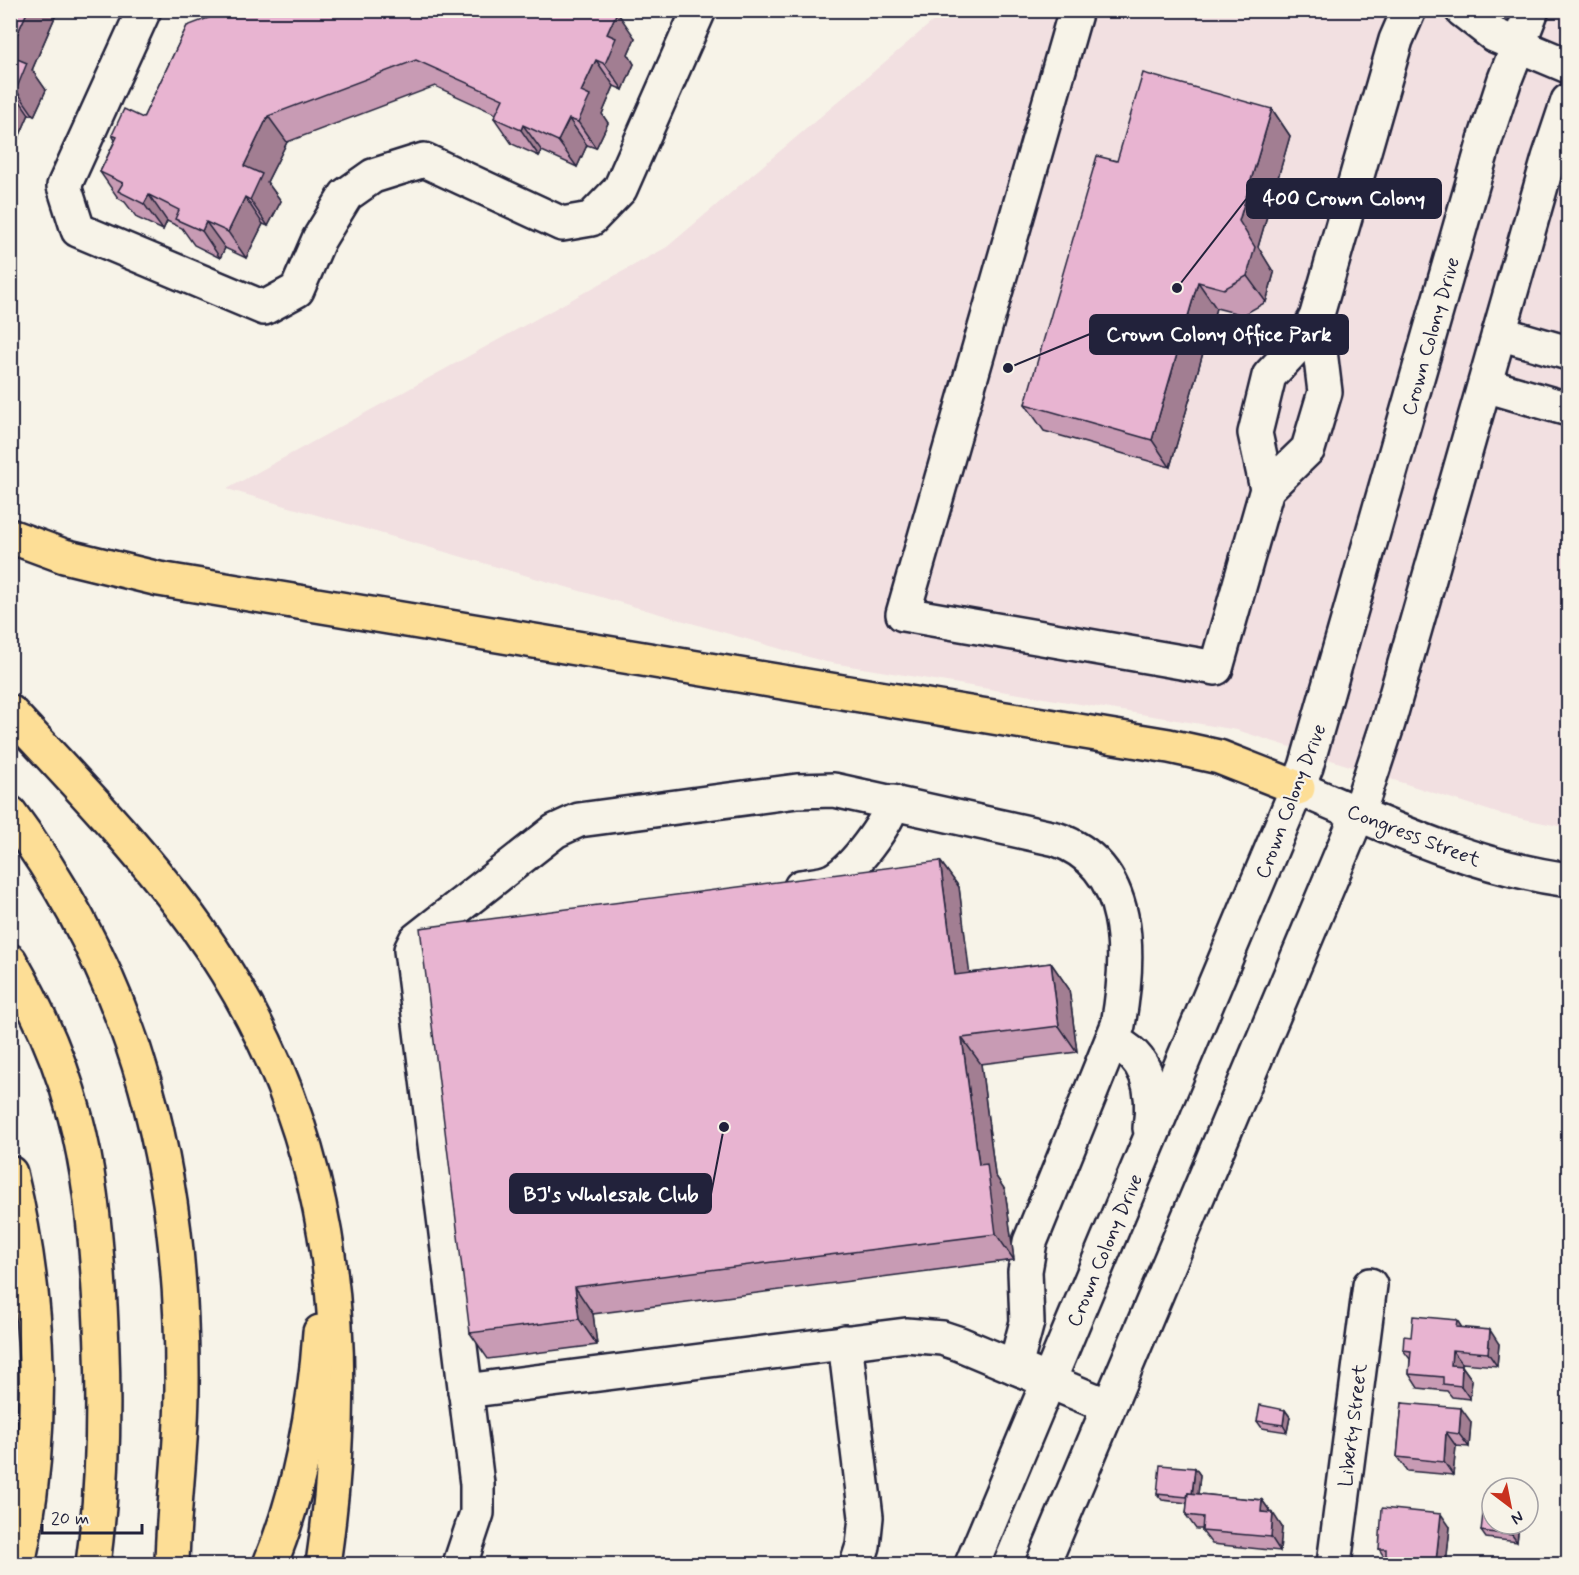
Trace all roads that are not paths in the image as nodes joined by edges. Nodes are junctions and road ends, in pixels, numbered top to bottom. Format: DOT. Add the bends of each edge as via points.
graph roads {
  1 [pos="144,10"];
  2 [pos="699,10"];
  3 [pos="1076,10"];
  4 [pos="1409,10"];
  5 [pos="1462,10"];
  6 [pos="1532,10"];
  7 [pos="1517,46"];
  8 [pos="1569,66"];
  9 [pos="1569,101"];
  10 [pos="1316,318"];
  11 [pos="1500,333"];
  12 [pos="1569,353"];
  13 [pos="1485,385"];
  14 [pos="1569,409"];
  15 [pos="1267,489"];
  16 [pos="10,536"];
  17 [pos="10,711"];
  18 [pos="1298,788"];
  19 [pos="893,802"];
  20 [pos="10,813"];
  21 [pos="1358,814"];
  22 [pos="1569,880"];
  23 [pos="769,891"];
  24 [pos="10,961"];
  25 [pos="1113,1042"];
  26 [pos="1149,1142"];
  27 [pos="10,1173"];
  28 [pos="325,1231"];
  29 [pos="1370,1285"];
  30 [pos="845,1342"];
  31 [pos="1015,1367"];
  32 [pos="1048,1381"];
  33 [pos="465,1391"];
  34 [pos="1108,1406"];
  35 [pos="171,1558"];
  36 [pos="18,1564"];
  37 [pos="93,1564"];
  38 [pos="270,1564"];
  39 [pos="322,1564"];
  40 [pos="460,1564"];
  41 [pos="857,1564"];
  42 [pos="972,1564"];
  43 [pos="1042,1564"];
  44 [pos="1334,1564"];
  1 -- 2 [label="street" via="64,186 78,230 264,308 297,290 319,239 346,195 373,176 424,160 562,224 591,219 620,189"];
  3 -- 15 [label="street" via="903,614 1216,668"];
  4 -- 10 [label="street" via="1396,40"];
  5 -- 7 [label="street" via="1487,32"];
  6 -- 7 [label="street, Crown Colony Drive"];
  7 -- 8 [label="street"];
  7 -- 18 [label="street, Crown Colony Drive" via="1485,140"];
  9 -- 11 [label="street"];
  10 -- 15 [label="street" via="1302,341 1273,370 1266,386 1255,433"];
  10 -- 15 [label="street" via="1325,375 1323,402 1308,449"];
  11 -- 12 [label="street"];
  11 -- 13 [label="street"];
  13 -- 14 [label="street"];
  13 -- 21 [label="street"];
  16 -- 18 [label="highway" via="64,556 159,579 1169,746 1219,757"];
  17 -- 28 [label="highway" via="136,849 198,930 251,1015 287,1094"];
  18 -- 21 [label="street, Congress Street"];
  18 -- 26 [label="street, Crown Colony Drive"];
  19 -- 23 [label="street" via="881,828 834,880"];
  19 -- 25 [label="street" via="1056,839 1071,844 1096,862 1113,887 1121,920 1124,989"];
  19 -- 33 [label="street" via="817,790 579,820 555,831 469,916 416,940 411,957"];
  20 -- 35 [label="highway" via="75,912 114,991 153,1110 171,1204 180,1293 182,1377"];
  21 -- 22 [label="street, Congress Street" via="1461,856"];
  21 -- 34 [label="street"];
  24 -- 37 [label="highway" via="68,1089 92,1205 103,1390 102,1480"];
  25 -- 26 [label="street" via="1132,1052 1145,1071 1152,1101"];
  25 -- 31 [label="street" via="1030,1242 1025,1271 1027,1322"];
  26 -- 32 [label="street, Crown Colony Drive"];
  27 -- 36 [label="highway" via="30,1282 37,1377 30,1498"];
  28 -- 38 [label="highway" via="314,1384 293,1493"];
  28 -- 39 [label="highway" via="337,1323 338,1375 333,1476"];
  29 -- 44 [label="street, Liberty Street"];
  30 -- 31 [label="street" via="906,1335 942,1338"];
  30 -- 33 [label="street"];
  30 -- 41 [label="street" via="866,1516"];
  31 -- 32 [label="street"];
  32 -- 34 [label="street"];
  32 -- 42 [label="street, Crown Colony Drive"];
  33 -- 40 [label="street" via="478,1503"];
  34 -- 43 [label="street"];
}
